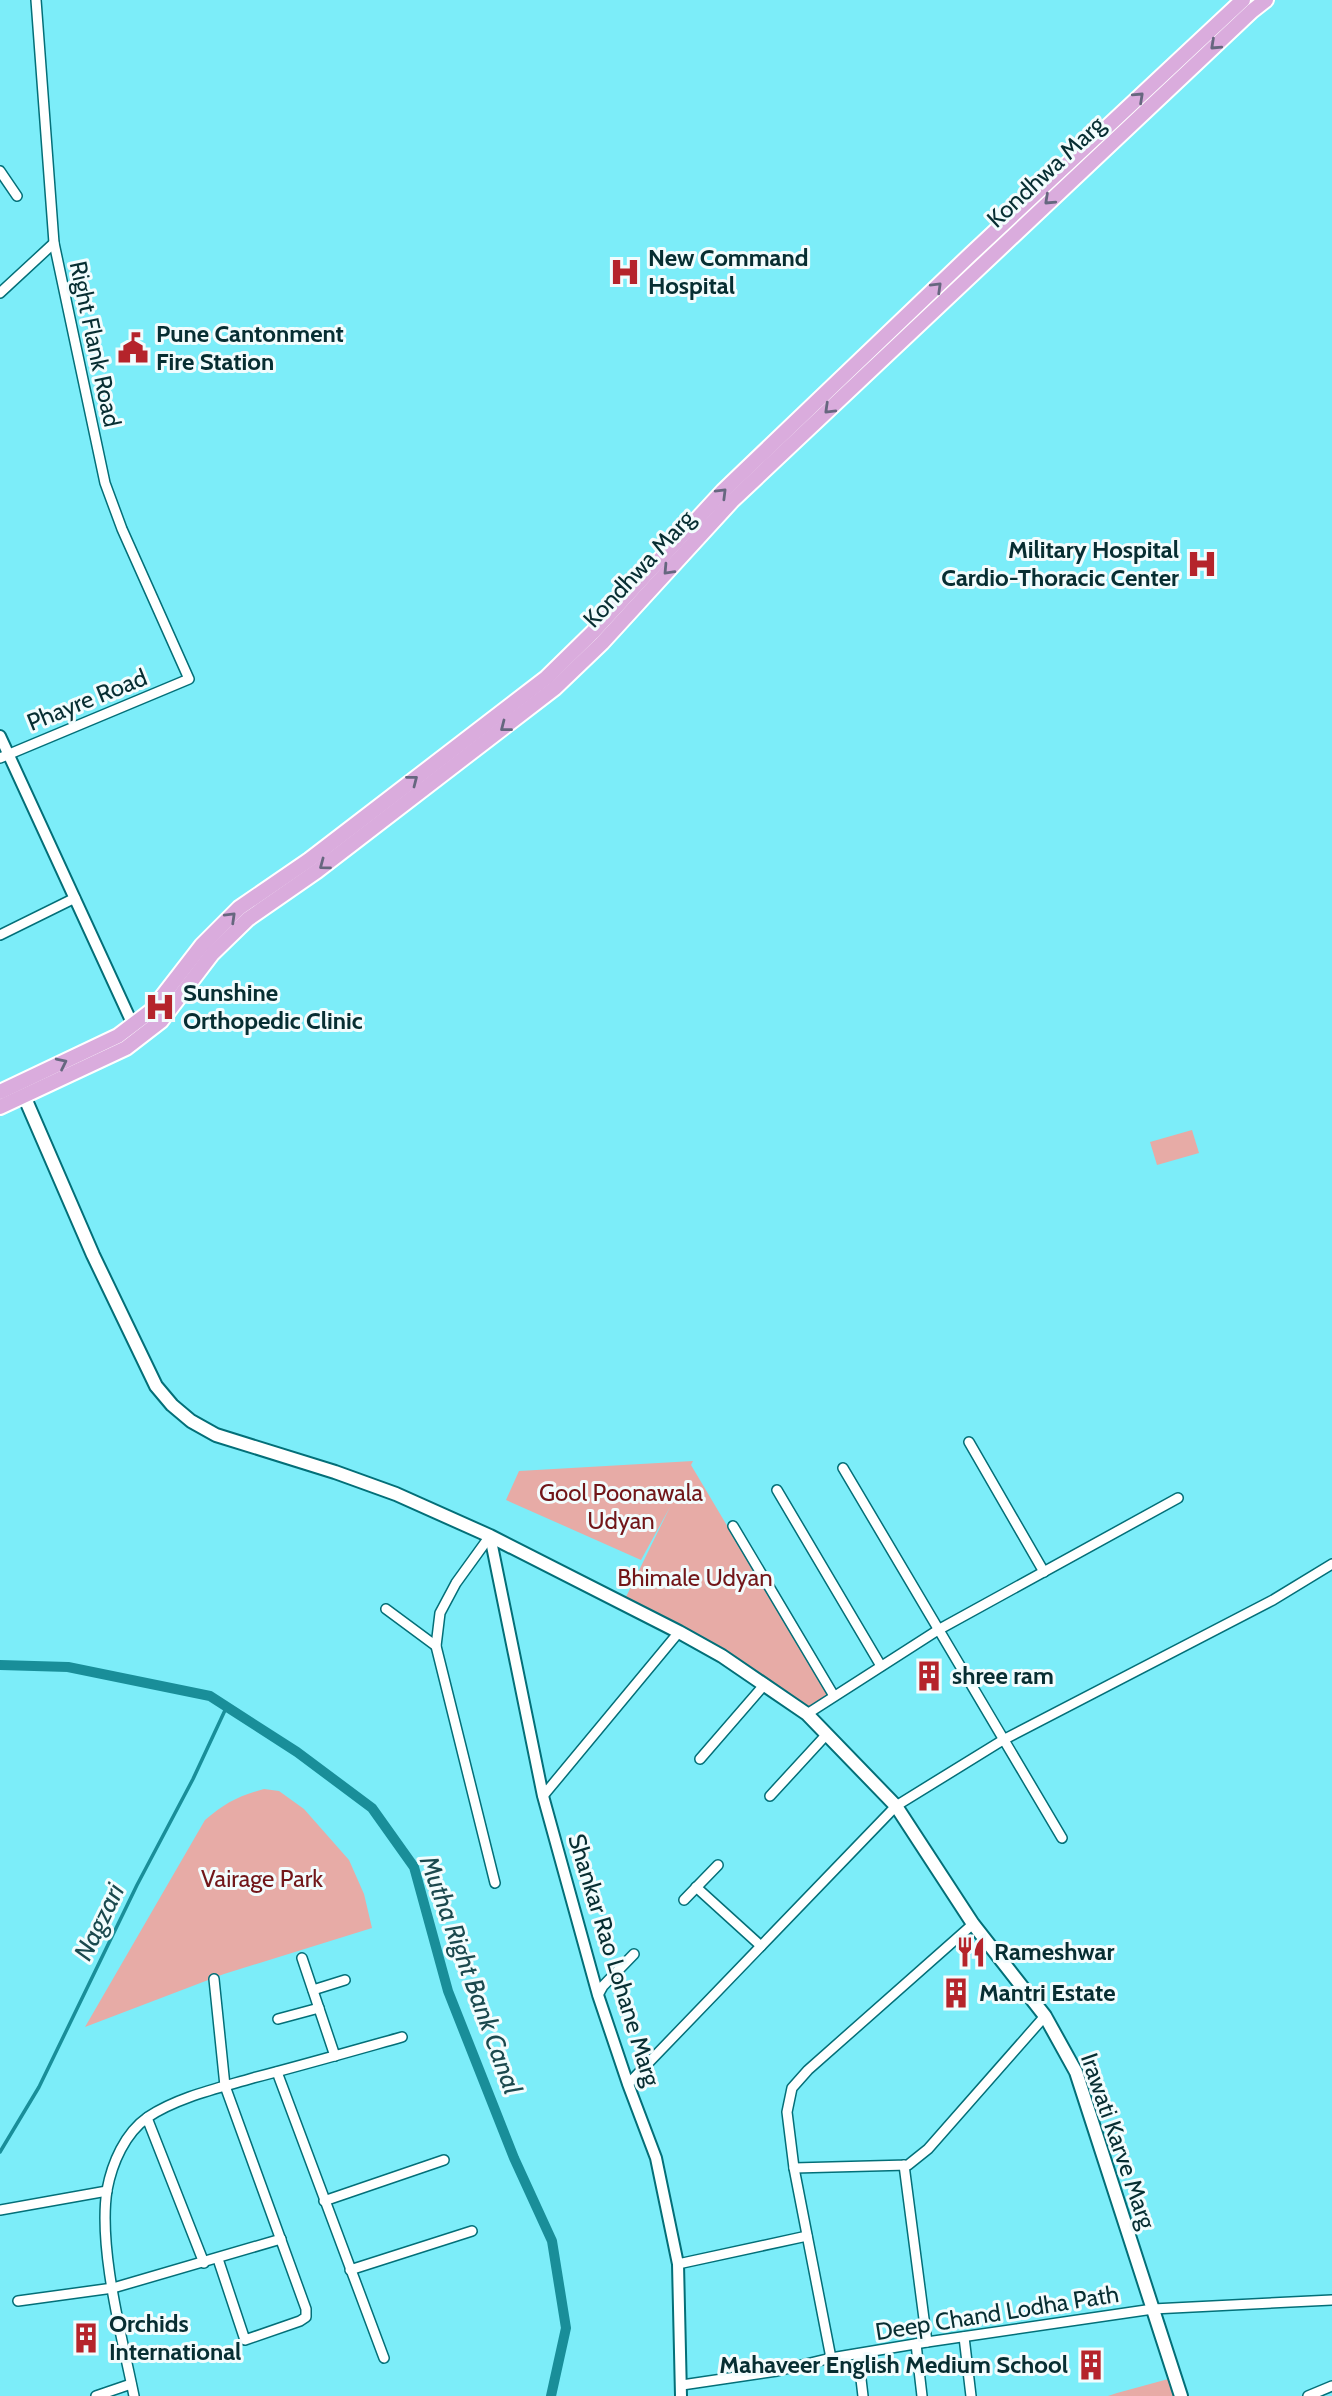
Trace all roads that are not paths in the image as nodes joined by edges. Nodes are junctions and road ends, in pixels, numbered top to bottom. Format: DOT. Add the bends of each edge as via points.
graph roads {
  1 [pos="36,0"];
  2 [pos="1243,0"];
  3 [pos="1266,0"];
  4 [pos="0,171"];
  5 [pos="17,196"];
  6 [pos="54,243"];
  7 [pos="0,293"];
  8 [pos="892,339"];
  9 [pos="188,679"];
  10 [pos="0,736"];
  11 [pos="4,756"];
  12 [pos="75,898"];
  13 [pos="0,935"];
  14 [pos="137,1031"];
  15 [pos="21,1090"];
  16 [pos="0,1092"];
  17 [pos="0,1107"];
  18 [pos="969,1442"];
  19 [pos="843,1468"];
  20 [pos="777,1490"];
  21 [pos="1178,1498"];
  22 [pos="733,1526"];
  23 [pos="490,1536"];
  24 [pos="1332,1564"];
  25 [pos="1044,1572"];
  26 [pos="386,1609"];
  27 [pos="938,1630"];
  28 [pos="679,1632"];
  29 [pos="436,1646"];
  30 [pos="881,1666"];
  31 [pos="765,1684"];
  32 [pos="834,1696"];
  33 [pos="807,1714"];
  34 [pos="827,1734"];
  35 [pos="1003,1740"];
  36 [pos="700,1759"];
  37 [pos="543,1796"];
  38 [pos="770,1796"];
  39 [pos="896,1806"];
  40 [pos="1062,1838"];
  41 [pos="718,1865"];
  42 [pos="495,1883"];
  43 [pos="696,1887"];
  44 [pos="684,1900"];
  45 [pos="973,1924"];
  46 [pos="761,1946"];
  47 [pos="634,1954"];
  48 [pos="302,1958"];
  49 [pos="214,1979"];
  50 [pos="345,1979"];
  51 [pos="313,1990"];
  52 [pos="598,1995"];
  53 [pos="319,2008"];
  54 [pos="1045,2016"];
  55 [pos="278,2019"];
  56 [pos="402,2037"];
  57 [pos="335,2056"];
  58 [pos="277,2072"];
  59 [pos="628,2084"];
  60 [pos="225,2086"];
  61 [pos="146,2118"];
  62 [pos="444,2160"];
  63 [pos="904,2165"];
  64 [pos="794,2168"];
  65 [pos="107,2191"];
  66 [pos="324,2201"];
  67 [pos="0,2210"];
  68 [pos="472,2231"];
  69 [pos="807,2236"];
  70 [pos="281,2239"];
  71 [pos="218,2259"];
  72 [pos="204,2263"];
  73 [pos="678,2264"];
  74 [pos="350,2270"];
  75 [pos="113,2288"];
  76 [pos="1332,2300"];
  77 [pos="18,2301"];
  78 [pos="1153,2309"];
  79 [pos="964,2337"];
  80 [pos="928,2342"];
  81 [pos="916,2344"];
  82 [pos="858,2354"];
  83 [pos="384,2358"];
  84 [pos="831,2358"];
  85 [pos="131,2384"];
  86 [pos="1332,2386"];
  87 [pos="682,2391"];
  88 [pos="96,2396"];
  89 [pos="134,2396"];
  90 [pos="863,2396"];
  91 [pos="922,2396"];
  92 [pos="971,2396"];
  93 [pos="1181,2396"];
  94 [pos="1308,2396"];
  1 -- 6 [label="street, Right Flank Road"];
  8 -- 2 [label="main road, Kondhwa Marg, one-way"];
  3 -- 8 [label="main road, Kondhwa Marg, one-way"];
  4 -- 5 [label="street"];
  6 -- 7 [label="street"];
  6 -- 9 [label="street, Right Flank Road" via="105,483"];
  8 -- 14 [label="main road, Kondhwa Marg" via="723,491 546,678 309,860 239,908 202,945"];
  9 -- 11 [label="street, Phayre Road"];
  10 -- 11 [label="street"];
  11 -- 12 [label="street"];
  12 -- 13 [label="street"];
  12 -- 14 [label="street"];
  14 -- 15 [label="main road, Kondhwa Marg" via="118,1036"];
  15 -- 16 [label="main road, Kondhwa Marg"];
  15 -- 17 [label="main road, Kondhwa Marg"];
  15 -- 23 [label="main road, Irawati Karve Marg" via="93,1255 156,1386 172,1405 216,1435 396,1494"];
  18 -- 25 [label="street"];
  19 -- 27 [label="street"];
  20 -- 30 [label="street"];
  21 -- 25 [label="street"];
  22 -- 32 [label="street"];
  23 -- 28 [label="main road, Irawati Karve Marg"];
  23 -- 29 [label="street" via="440,1614"];
  23 -- 37 [label="street, Shankar Rao Lohane Marg"];
  24 -- 35 [label="street" via="1273,1600"];
  25 -- 27 [label="street"];
  26 -- 29 [label="street"];
  27 -- 30 [label="street"];
  27 -- 35 [label="street"];
  28 -- 31 [label="main road, Irawati Karve Marg"];
  28 -- 37 [label="street"];
  29 -- 42 [label="street"];
  30 -- 32 [label="street"];
  31 -- 33 [label="main road, Irawati Karve Marg"];
  31 -- 36 [label="street"];
  32 -- 33 [label="street"];
  33 -- 34 [label="main road, Irawati Karve Marg"];
  34 -- 38 [label="street"];
  34 -- 39 [label="main road, Irawati Karve Marg"];
  35 -- 39 [label="street"];
  35 -- 40 [label="street"];
  37 -- 52 [label="street, Shankar Rao Lohane Marg"];
  39 -- 45 [label="main road, Irawati Karve Marg"];
  39 -- 46 [label="street"];
  41 -- 43 [label="street"];
  43 -- 44 [label="street"];
  43 -- 46 [label="street"];
  45 -- 54 [label="main road, Irawati Karve Marg"];
  45 -- 64 [label="street" via="792,2088 787,2112"];
  46 -- 59 [label="street"];
  47 -- 52 [label="street"];
  48 -- 51 [label="street"];
  49 -- 60 [label="street"];
  50 -- 51 [label="street"];
  51 -- 53 [label="street"];
  52 -- 59 [label="street, Shankar Rao Lohane Marg"];
  53 -- 55 [label="street"];
  53 -- 57 [label="street"];
  54 -- 63 [label="street" via="928,2149"];
  54 -- 78 [label="main road, Irawati Karve Marg" via="1076,2072"];
  56 -- 57 [label="street"];
  57 -- 58 [label="street"];
  58 -- 60 [label="street"];
  58 -- 66 [label="street"];
  59 -- 73 [label="street, Shankar Rao Lohane Marg" via="656,2158"];
  60 -- 61 [label="street"];
  60 -- 70 [label="street"];
  61 -- 65 [label="street" via="117,2155"];
  61 -- 72 [label="street"];
  62 -- 66 [label="street"];
  63 -- 64 [label="street"];
  63 -- 80 [label="street"];
  64 -- 69 [label="street"];
  65 -- 67 [label="street"];
  65 -- 75 [label="street"];
  66 -- 74 [label="street"];
  68 -- 74 [label="street"];
  69 -- 73 [label="street"];
  69 -- 84 [label="street"];
  70 -- 71 [label="street"];
  70 -- 71 [label="street" via="306,2317 245,2340"];
  71 -- 72 [label="street"];
  72 -- 75 [label="street"];
  73 -- 87 [label="street, Shankar Rao Lohane Marg"];
  74 -- 83 [label="street"];
  75 -- 77 [label="street"];
  75 -- 85 [label="street"];
  76 -- 78 [label="street, Deep Chand Lodha Path"];
  78 -- 79 [label="street, Deep Chand Lodha Path"];
  78 -- 93 [label="main road, Irawati Karve Marg"];
  79 -- 80 [label="street, Deep Chand Lodha Path"];
  79 -- 92 [label="street"];
  80 -- 81 [label="street, Deep Chand Lodha Path"];
  81 -- 82 [label="street, Deep Chand Lodha Path"];
  81 -- 91 [label="street"];
  82 -- 84 [label="street, Deep Chand Lodha Path"];
  82 -- 90 [label="street"];
  84 -- 87 [label="street, Deep Chand Lodha Path"];
  85 -- 88 [label="street"];
  85 -- 89 [label="street"];
  86 -- 94 [label="street"];
}
